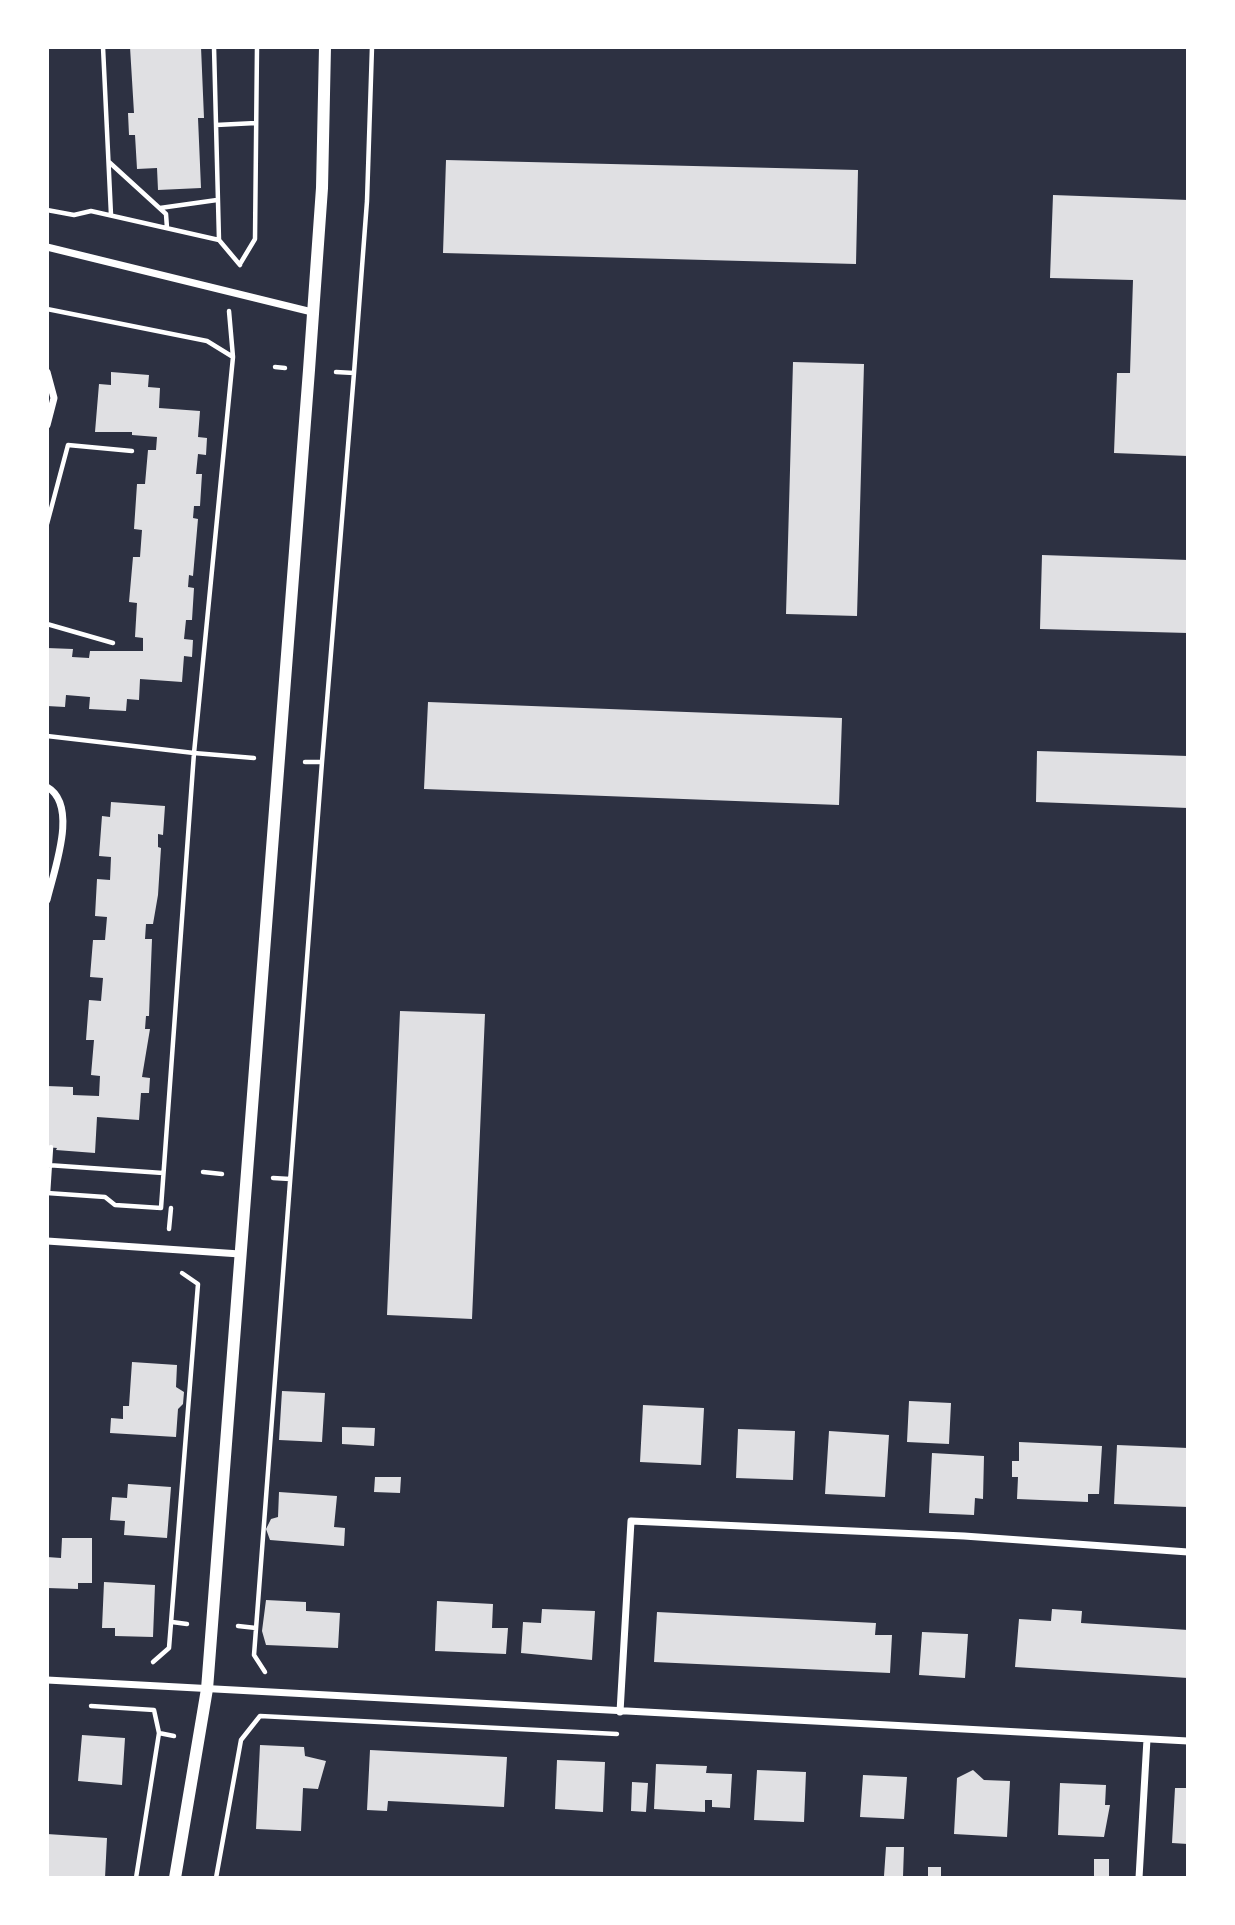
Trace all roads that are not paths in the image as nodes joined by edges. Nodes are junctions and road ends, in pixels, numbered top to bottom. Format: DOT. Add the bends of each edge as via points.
graph roads {
  1 [pos="325,47"];
  2 [pos="47,247"];
  3 [pos="312,312"];
  4 [pos="47,372"];
  5 [pos="47,425"];
  6 [pos="47,788"];
  7 [pos="47,900"];
  8 [pos="47,1241"];
  9 [pos="240,1254"];
  10 [pos="1188,1552"];
  11 [pos="47,1680"];
  12 [pos="207,1689"];
  13 [pos="620,1712"];
  14 [pos="1147,1739"];
  15 [pos="1188,1741"];
  16 [pos="174,1878"];
  17 [pos="1139,1878"];
  1 -- 3 [label="street" via="322,188"];
  2 -- 3 [label="street"];
  3 -- 9 [label="street"];
  4 -- 5 [label="street" via="54,398"];
  6 -- 7 [label="street" via="61,799 64,814"];
  8 -- 9 [label="street"];
  9 -- 12 [label="street"];
  10 -- 13 [label="street" via="964,1536 631,1521"];
  11 -- 12 [label="street"];
  12 -- 13 [label="street"];
  12 -- 16 [label="street"];
  13 -- 14 [label="street"];
  14 -- 15 [label="street"];
  14 -- 17 [label="street"];
}
